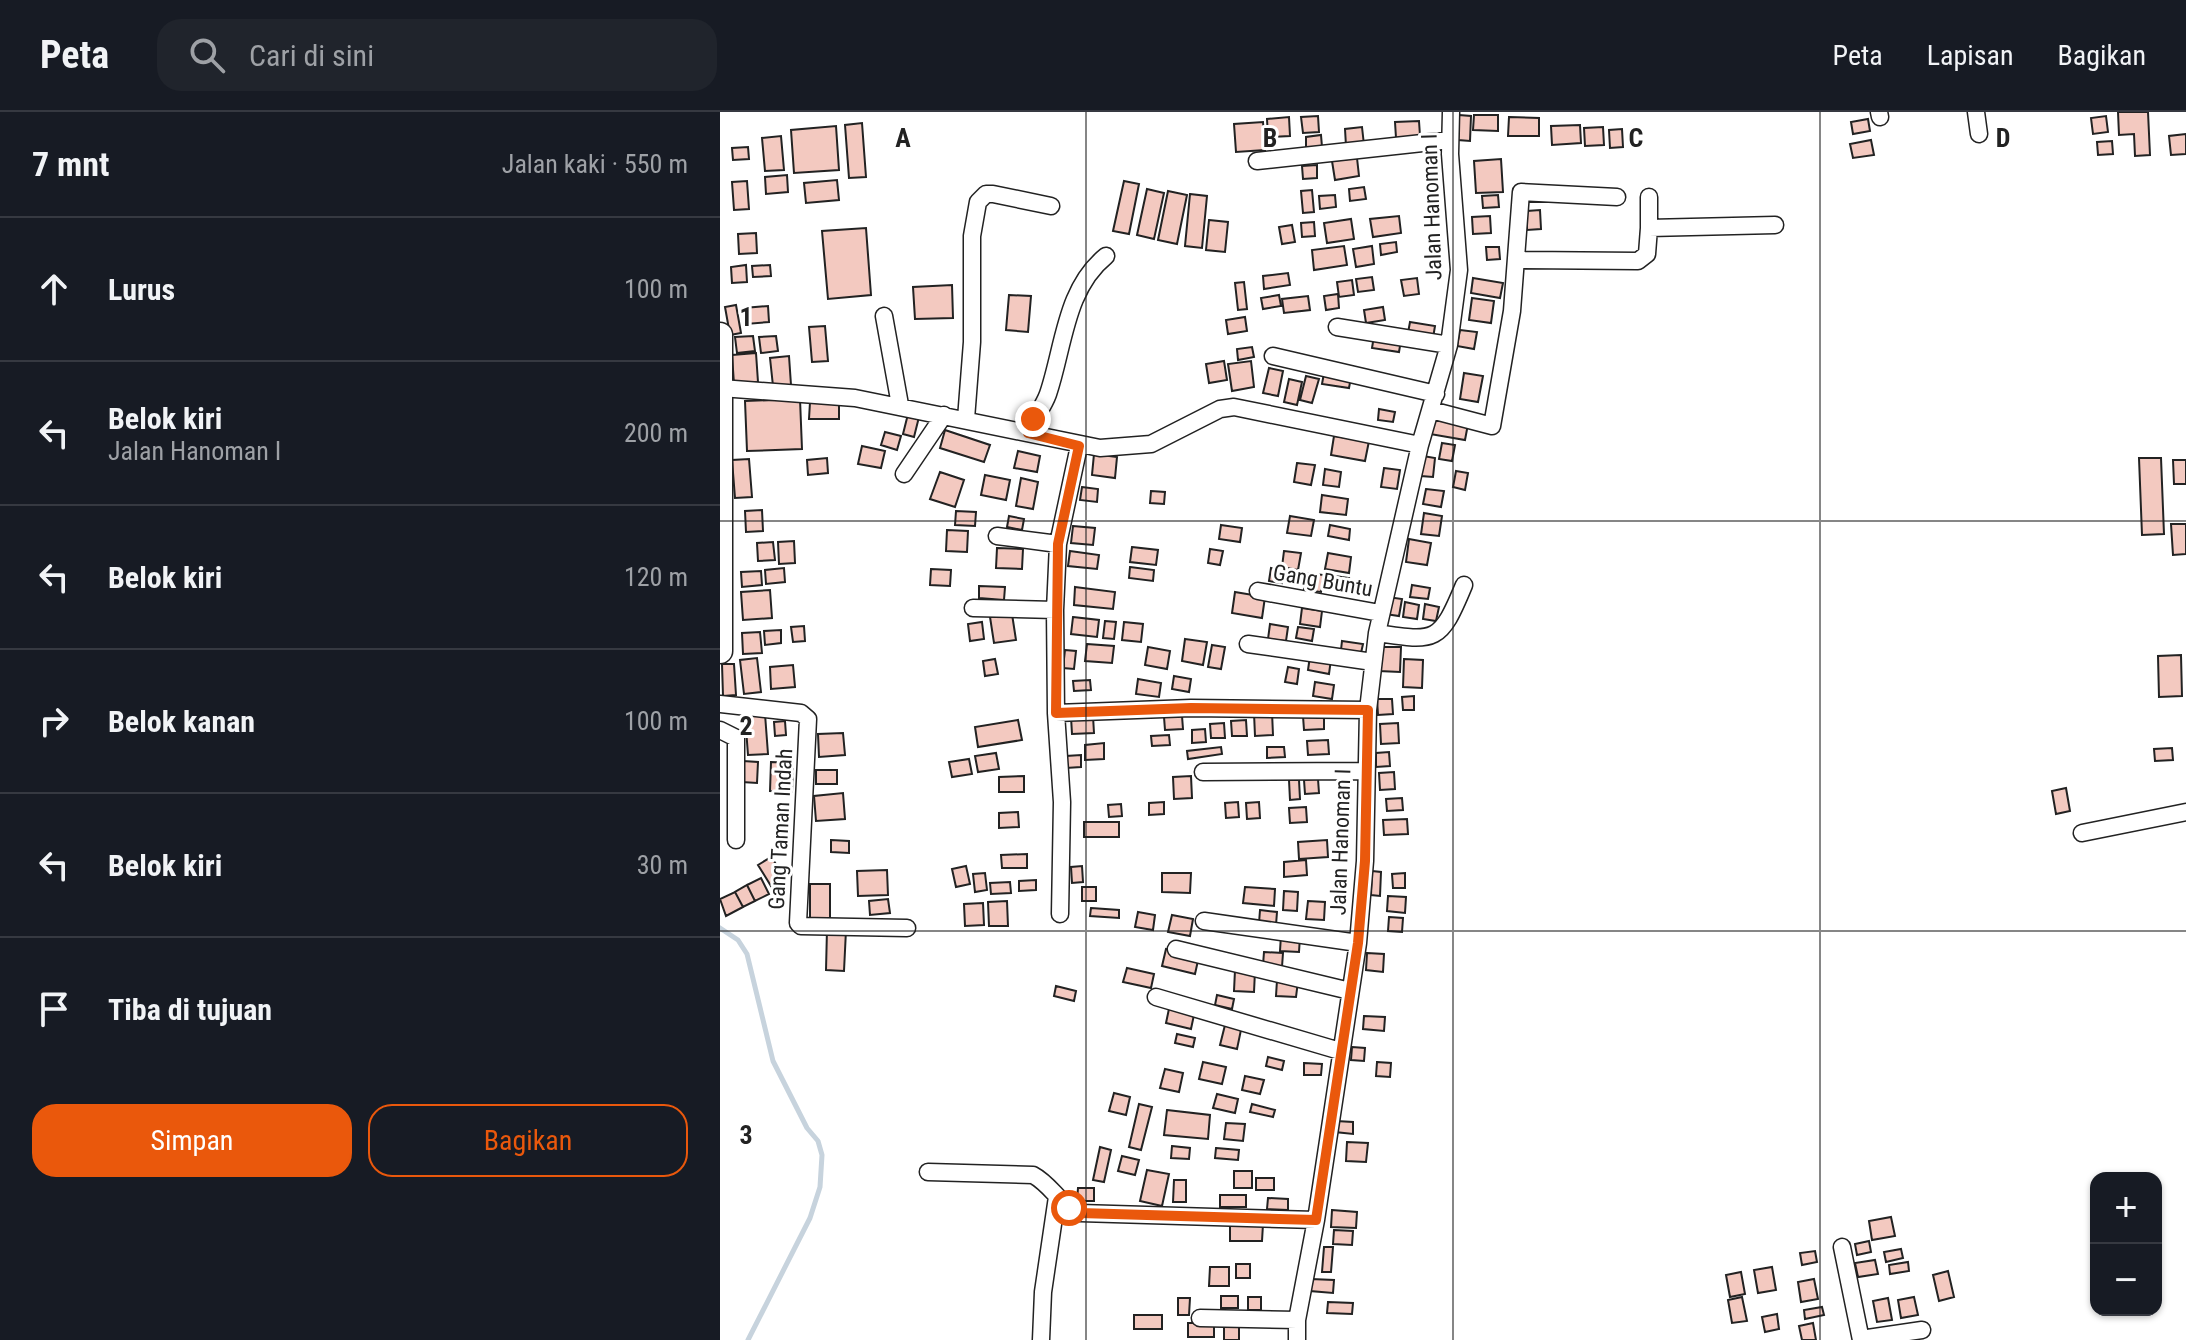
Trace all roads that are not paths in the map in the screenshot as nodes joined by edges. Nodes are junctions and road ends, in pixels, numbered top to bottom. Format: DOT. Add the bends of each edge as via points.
graph roads {
  1 [pos="1451,112"];
  2 [pos="1976,112"];
  3 [pos="1979,134"];
  4 [pos="1450,140"];
  5 [pos="1257,161"];
  6 [pos="1617,197"];
  7 [pos="1649,197"];
  8 [pos="1051,206"];
  9 [pos="1775,225"];
  10 [pos="1649,228"];
  11 [pos="1106,256"];
  12 [pos="1516,260"];
  13 [pos="884,316"];
  14 [pos="1337,327"];
  15 [pos="720,337"];
  16 [pos="1449,345"];
  17 [pos="1273,356"];
  18 [pos="721,388"];
  19 [pos="1434,402"];
  20 [pos="900,405"];
  21 [pos="944,415"];
  22 [pos="966,419"];
  23 [pos="1028,433"];
  24 [pos="1420,445"];
  25 [pos="1079,446"];
  26 [pos="720,447"];
  27 [pos="904,474"];
  28 [pos="720,516"];
  29 [pos="997,536"];
  30 [pos="1058,544"];
  31 [pos="721,584"];
  32 [pos="1464,585"];
  33 [pos="1258,591"];
  34 [pos="973,608"];
  35 [pos="1055,610"];
  36 [pos="1380,613"];
  37 [pos="1377,633"];
  38 [pos="1248,644"];
  39 [pos="720,651"];
  40 [pos="1373,662"];
  41 [pos="720,704"];
  42 [pos="1368,710"];
  43 [pos="1056,713"];
  44 [pos="720,730"];
  45 [pos="1364,771"];
  46 [pos="1203,772"];
  47 [pos="2186,812"];
  48 [pos="2082,833"];
  49 [pos="736,840"];
  50 [pos="1060,914"];
  51 [pos="1204,921"];
  52 [pos="907,928"];
  53 [pos="1358,943"];
  54 [pos="1176,949"];
  55 [pos="1350,991"];
  56 [pos="1156,997"];
  57 [pos="1340,1051"];
  58 [pos="928,1172"];
  59 [pos="1057,1197"];
  60 [pos="1316,1220"];
  61 [pos="1842,1247"];
  62 [pos="1200,1318"];
  63 [pos="1297,1320"];
  64 [pos="1922,1330"];
  65 [pos="1041,1340"];
  66 [pos="1297,1340"];
  67 [pos="1861,1340"];
  1 -- 4 [label="street, Jalan Hanoman I"];
  2 -- 3 [label="street"];
  4 -- 5 [label="street"];
  4 -- 16 [label="street, Jalan Hanoman I" via="1459,270"];
  6 -- 12 [label="street" via="1521,192"];
  7 -- 10 [label="street"];
  8 -- 22 [label="street" via="993,194 978,202 972,236"];
  9 -- 10 [label="street"];
  10 -- 12 [label="street" via="1647,254 1638,261"];
  11 -- 23 [label="street" via="1077,295 1047,395"];
  12 -- 19 [label="street" via="1492,426"];
  13 -- 20 [label="street"];
  14 -- 16 [label="street"];
  15 -- 18 [label="main road"];
  16 -- 19 [label="street, Jalan Hanoman I"];
  17 -- 19 [label="street"];
  18 -- 20 [label="street"];
  18 -- 26 [label="main road"];
  19 -- 24 [label="street, Jalan Hanoman I"];
  20 -- 21 [label="street"];
  21 -- 22 [label="street"];
  21 -- 27 [label="street"];
  22 -- 23 [label="street"];
  23 -- 25 [label="street"];
  24 -- 25 [label="street" via="1234,407 1151,444 1118,449"];
  24 -- 36 [label="street, Jalan Hanoman I"];
  25 -- 30 [label="street"];
  26 -- 28 [label="main road"];
  28 -- 31 [label="main road"];
  29 -- 30 [label="street"];
  30 -- 35 [label="street"];
  31 -- 39 [label="main road"];
  32 -- 37 [label="street" via="1451,615 1432,637"];
  33 -- 36 [label="street, Gang Buntu"];
  34 -- 35 [label="street"];
  35 -- 43 [label="street"];
  36 -- 37 [label="street, Jalan Hanoman I"];
  37 -- 40 [label="street, Jalan Hanoman I"];
  38 -- 40 [label="street"];
  40 -- 42 [label="street, Jalan Hanoman I"];
  41 -- 52 [label="street, Gang Taman Indah" via="801,713 808,719 798,923"];
  42 -- 43 [label="street"];
  42 -- 45 [label="street, Jalan Hanoman I"];
  43 -- 50 [label="street" via="1062,802"];
  44 -- 49 [label="street" via="736,738"];
  45 -- 46 [label="street"];
  45 -- 53 [label="street, Jalan Hanoman I" via="1365,861"];
  47 -- 48 [label="street"];
  51 -- 53 [label="street"];
  53 -- 55 [label="street, Jalan Hanoman I"];
  54 -- 55 [label="street"];
  55 -- 57 [label="street, Jalan Hanoman I"];
  56 -- 57 [label="street"];
  57 -- 60 [label="street, Jalan Hanoman I"];
  58 -- 59 [label="street" via="1033,1175"];
  59 -- 60 [label="street" via="1080,1213"];
  59 -- 65 [label="street"];
  60 -- 63 [label="street, Jalan Hanoman I"];
  61 -- 67 [label="street"];
  62 -- 63 [label="street"];
  63 -- 66 [label="street, Jalan Hanoman I"];
  64 -- 67 [label="street"];
}
